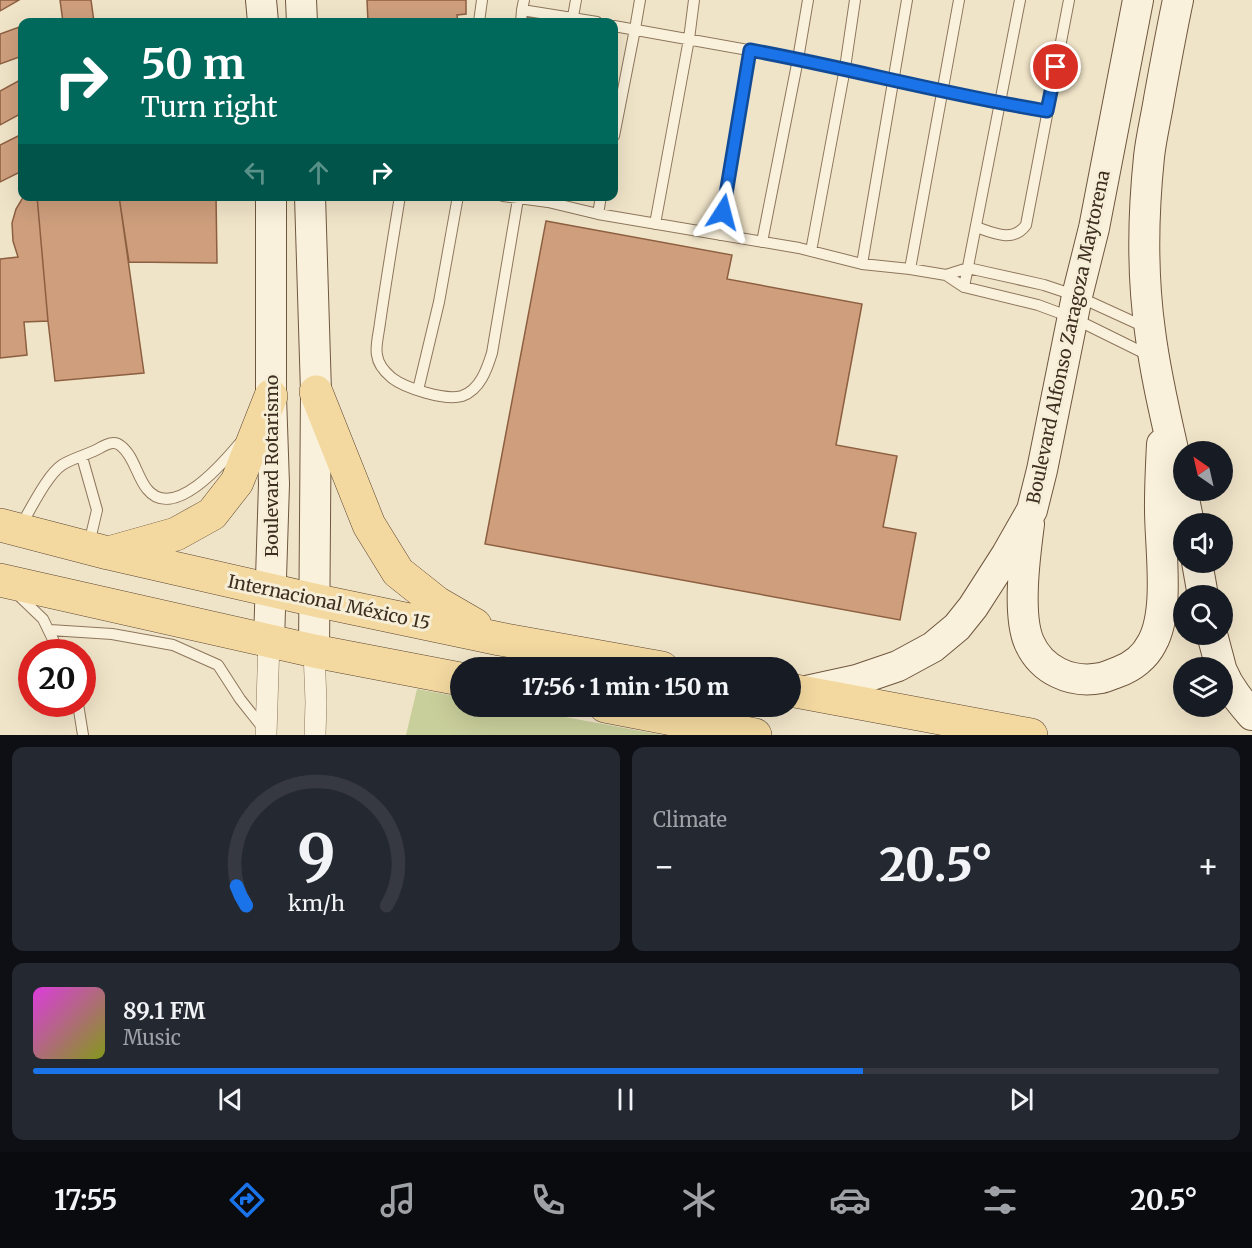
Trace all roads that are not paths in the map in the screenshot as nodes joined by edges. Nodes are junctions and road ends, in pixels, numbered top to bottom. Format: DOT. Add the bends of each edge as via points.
graph roads {
  1 [pos="261,0"];
  2 [pos="301,0"];
  3 [pos="482,0"];
  4 [pos="576,0"];
  5 [pos="640,0"];
  6 [pos="694,0"];
  7 [pos="808,0"];
  8 [pos="855,0"];
  9 [pos="907,0"];
  10 [pos="959,0"];
  11 [pos="1020,0"];
  12 [pos="1069,0"];
  13 [pos="1138,0"];
  14 [pos="1178,0"];
  15 [pos="523,5"];
  16 [pos="263,18"];
  17 [pos="302,18"];
  18 [pos="479,18"];
  19 [pos="565,18"];
  20 [pos="572,18"];
  21 [pos="618,27"];
  22 [pos="635,29"];
  23 [pos="689,39"];
  24 [pos="750,50"];
  25 [pos="798,58"];
  26 [pos="844,68"];
  27 [pos="893,80"];
  28 [pos="943,91"];
  29 [pos="1000,104"];
  30 [pos="1047,111"];
  31 [pos="618,116"];
  32 [pos="271,201"];
  33 [pos="310,201"];
  34 [pos="399,201"];
  35 [pos="457,201"];
  36 [pos="518,201"];
  37 [pos="556,201"];
  38 [pos="600,201"];
  39 [pos="598,214"];
  40 [pos="655,224"];
  41 [pos="976,227"];
  42 [pos="720,235"];
  43 [pos="762,242"];
  44 [pos="811,251"];
  45 [pos="862,264"];
  46 [pos="968,268"];
  47 [pos="910,269"];
  48 [pos="946,275"];
  49 [pos="964,287"];
  50 [pos="1075,307"];
  51 [pos="1151,343"];
  52 [pos="418,390"];
  53 [pos="316,392"];
  54 [pos="271,396"];
  55 [pos="1164,412"];
  56 [pos="255,438"];
  57 [pos="82,457"];
  58 [pos="1032,510"];
  59 [pos="1187,513"];
  60 [pos="9,527"];
  61 [pos="98,550"];
  62 [pos="2,581"];
  63 [pos="271,590"];
  64 [pos="314,600"];
  65 [pos="50,630"];
  66 [pos="54,639"];
  67 [pos="500,639"];
  68 [pos="269,641"];
  69 [pos="314,651"];
  70 [pos="601,657"];
  71 [pos="450,677"];
  72 [pos="801,690"];
  73 [pos="801,692"];
  74 [pos="1233,692"];
  75 [pos="1252,715"];
  76 [pos="80,717"];
  77 [pos="662,717"];
  78 [pos="266,733"];
  79 [pos="83,735"];
  80 [pos="315,735"];
  81 [pos="754,735"];
  82 [pos="1031,735"];
  1 -- 16 [label="street"];
  2 -- 17 [label="street"];
  3 -- 18 [label="lane"];
  4 -- 20 [label="lane"];
  5 -- 22 [label="lane"];
  6 -- 23 [label="lane"];
  7 -- 25 [label="lane"];
  8 -- 26 [label="lane"];
  9 -- 27 [label="lane"];
  10 -- 28 [label="lane"];
  11 -- 29 [label="lane"];
  12 -- 30 [label="lane"];
  13 -- 50 [label="street, Boulevard Alfonso Zaragoza Maytorena"];
  14 -- 51 [label="street" via="1146,184 1145,275"];
  15 -- 19 [label="lane"];
  21 -- 22 [label="lane"];
  22 -- 23 [label="lane"];
  22 -- 31 [label="lane"];
  23 -- 24 [label="lane"];
  23 -- 40 [label="lane"];
  24 -- 25 [label="lane"];
  24 -- 42 [label="lane"];
  25 -- 26 [label="lane"];
  25 -- 43 [label="lane"];
  26 -- 27 [label="lane"];
  26 -- 44 [label="lane"];
  27 -- 28 [label="lane"];
  27 -- 45 [label="lane"];
  28 -- 29 [label="lane"];
  28 -- 47 [label="lane"];
  29 -- 30 [label="lane"];
  29 -- 41 [label="lane"];
  30 -- 41 [label="lane" via="1026,225 1010,236"];
  32 -- 54 [label="street, Boulevard Rotarismo"];
  33 -- 53 [label="street"];
  34 -- 52 [label="lane" via="377,355 382,368 393,379"];
  35 -- 52 [label="lane"];
  36 -- 52 [label="lane" via="485,374 462,396 447,397"];
  37 -- 39 [label="lane"];
  38 -- 39 [label="lane"];
  39 -- 40 [label="lane"];
  40 -- 42 [label="lane"];
  41 -- 46 [label="lane"];
  42 -- 43 [label="lane"];
  43 -- 44 [label="lane"];
  44 -- 45 [label="lane"];
  45 -- 47 [label="lane"];
  46 -- 48 [label="lane"];
  46 -- 49 [label="lane"];
  46 -- 50 [label="lane" via="1044,285"];
  47 -- 48 [label="lane"];
  48 -- 49 [label="lane"];
  49 -- 50 [label="lane" via="1038,305"];
  50 -- 51 [label="lane"];
  50 -- 51 [label="lane"];
  50 -- 58 [label="street, Boulevard Alfonso Zaragoza Maytorena"];
  51 -- 55 [label="street"];
  53 -- 64 [label="street"];
  53 -- 67 [label="main road" via="369,525 398,572 437,603"];
  54 -- 56 [label="main road"];
  54 -- 63 [label="street, Boulevard Rotarismo"];
  55 -- 58 [label="street" via="1160,622 1147,652 1132,665 1102,678 1068,677 1055,672 1035,654 1023,621 1025,553"];
  55 -- 59 [label="street"];
  56 -- 57 [label="lane" via="240,444 194,488 175,498 160,498 149,492 121,445 114,442"];
  56 -- 61 [label="main road" via="237,482 212,514 176,534"];
  57 -- 60 [label="lane" via="57,468"];
  57 -- 61 [label="lane" via="97,510"];
  58 -- 72 [label="street, Boulevard Alfonso Zaragoza Maytorena" via="973,607 933,647 898,666 857,680"];
  60 -- 61 [label="main road, Internacional México 15"];
  61 -- 63 [label="main road, Internacional México 15"];
  62 -- 65 [label="lane"];
  62 -- 68 [label="main road"];
  63 -- 64 [label="main road, Internacional México 15"];
  63 -- 68 [label="street, Boulevard Rotarismo"];
  64 -- 67 [label="main road, Internacional México 15"];
  64 -- 69 [label="street"];
  65 -- 66 [label="lane"];
  65 -- 78 [label="lane" via="112,634 173,645 218,665"];
  67 -- 70 [label="main road, Internacional México 15"];
  68 -- 69 [label="main road"];
  68 -- 78 [label="street, Boulevard Rotarismo"];
  69 -- 71 [label="main road"];
  69 -- 80 [label="street"];
  73 -- 82 [label="main road"];
  74 -- 75 [label="street"];
  76 -- 79 [label="lane"];
  77 -- 81 [label="main road"];
}
